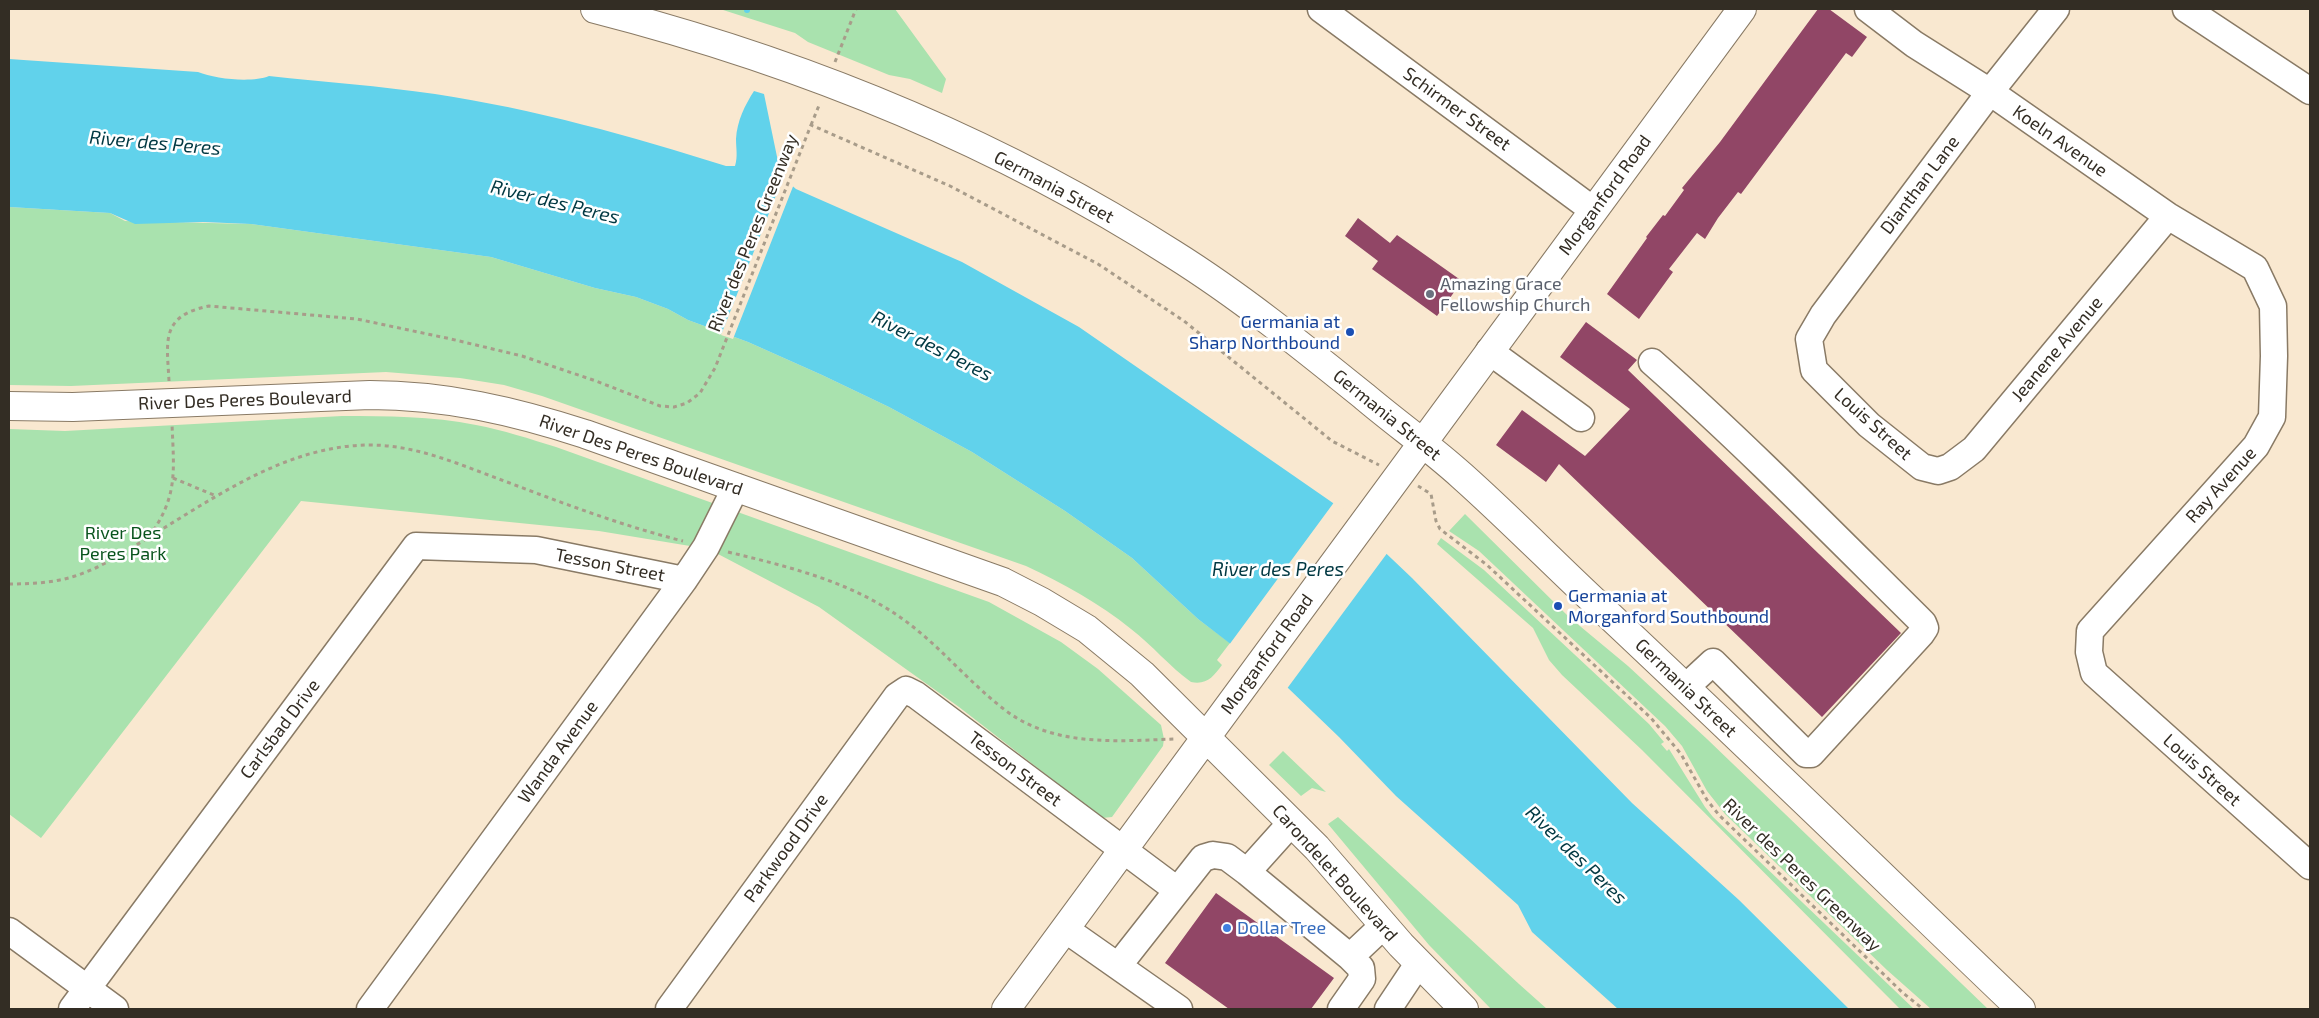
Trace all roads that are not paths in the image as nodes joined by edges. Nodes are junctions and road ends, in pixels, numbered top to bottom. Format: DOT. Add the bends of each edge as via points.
graph roads {
  1 [pos="595,9"];
  2 [pos="1321,9"];
  3 [pos="1742,9"];
  4 [pos="1868,9"];
  5 [pos="2056,9"];
  6 [pos="2186,9"];
  7 [pos="2310,91"];
  8 [pos="1990,92"];
  9 [pos="1593,210"];
  10 [pos="2168,216"];
  11 [pos="2255,268"];
  12 [pos="1489,351"];
  13 [pos="1652,362"];
  14 [pos="1814,370"];
  15 [pos="9,406"];
  16 [pos="1581,418"];
  17 [pos="1422,442"];
  18 [pos="1938,471"];
  19 [pos="736,487"];
  20 [pos="536,550"];
  21 [pos="684,580"];
  22 [pos="2094,673"];
  23 [pos="1686,687"];
  24 [pos="906,690"];
  25 [pos="1206,737"];
  26 [pos="1811,754"];
  27 [pos="1784,782"];
  28 [pos="1291,823"];
  29 [pos="1123,850"];
  30 [pos="2310,866"];
  31 [pos="1247,872"];
  32 [pos="1177,890"];
  33 [pos="1384,925"];
  34 [pos="1065,929"];
  35 [pos="9,931"];
  36 [pos="1350,957"];
  37 [pos="1418,964"];
  38 [pos="1118,966"];
  39 [pos="80,999"];
  40 [pos="114,1009"];
  41 [pos="370,1009"];
  42 [pos="669,1009"];
  43 [pos="1006,1009"];
  44 [pos="1179,1009"];
  45 [pos="1341,1009"];
  46 [pos="1388,1009"];
  47 [pos="1464,1009"];
  48 [pos="2021,1009"];
  1 -- 17 [label="main road, Germania Street" via="736,48 828,81 1017,165 1172,253 1290,338"];
  2 -- 9 [label="street, Schirmer Street"];
  3 -- 9 [label="main road, Morganford Road"];
  4 -- 8 [label="street, Koeln Avenue" via="1914,44"];
  5 -- 8 [label="street, Dianthan Lane"];
  6 -- 7 [label="street"];
  8 -- 10 [label="street, Koeln Avenue"];
  8 -- 14 [label="street, Dianthan Lane" via="1823,315 1809,339"];
  9 -- 12 [label="main road, Morganford Road"];
  10 -- 11 [label="street, Koeln Avenue"];
  10 -- 18 [label="street, Jeanene Avenue" via="1974,449 1950,467"];
  11 -- 22 [label="street, Ray Avenue" via="2274,306 2272,417 2256,446 2090,631 2089,652"];
  12 -- 16 [label="street"];
  12 -- 17 [label="main road, Morganford Road"];
  13 -- 26 [label="street" via="1924,623 1921,634"];
  14 -- 18 [label="street, Louis Street" via="1869,425 1922,467"];
  15 -- 19 [label="main road, River Des Peres Boulevard" via="73,407 370,394 444,398 550,422"];
  17 -- 23 [label="main road, Germania Street"];
  17 -- 25 [label="main road, Morganford Road"];
  19 -- 21 [label="street, Wanda Avenue" via="706,547"];
  19 -- 25 [label="main road, River Des Peres Boulevard" via="1022,591 1110,646"];
  20 -- 21 [label="street, Tesson Street"];
  20 -- 39 [label="street, Carlsbad Drive" via="416,546"];
  21 -- 41 [label="street, Wanda Avenue"];
  22 -- 30 [label="street, Louis Street"];
  23 -- 26 [label="street" via="1713,662 1806,754"];
  23 -- 27 [label="main road, Germania Street"];
  24 -- 29 [label="street, Tesson Street"];
  24 -- 42 [label="street, Parkwood Drive" via="896,696"];
  25 -- 28 [label="main road, Carondelet Boulevard"];
  25 -- 29 [label="main road, Morganford Road"];
  26 -- 27 [label="street"];
  27 -- 48 [label="main road, Germania Street"];
  28 -- 31 [label="street"];
  28 -- 33 [label="main road, Carondelet Boulevard"];
  29 -- 32 [label="street, Tesson Street"];
  29 -- 34 [label="main road, Morganford Road"];
  31 -- 32 [label="street" via="1227,857 1213,855 1203,858"];
  31 -- 36 [label="street"];
  32 -- 38 [label="street"];
  33 -- 36 [label="street"];
  33 -- 37 [label="main road, Carondelet Boulevard"];
  34 -- 38 [label="street"];
  34 -- 43 [label="main road, Morganford Road"];
  35 -- 39 [label="street"];
  36 -- 45 [label="street" via="1361,968 1362,979"];
  37 -- 46 [label="street"];
  37 -- 47 [label="main road, Carondelet Boulevard"];
  38 -- 44 [label="street"];
  39 -- 40 [label="street"];
}
